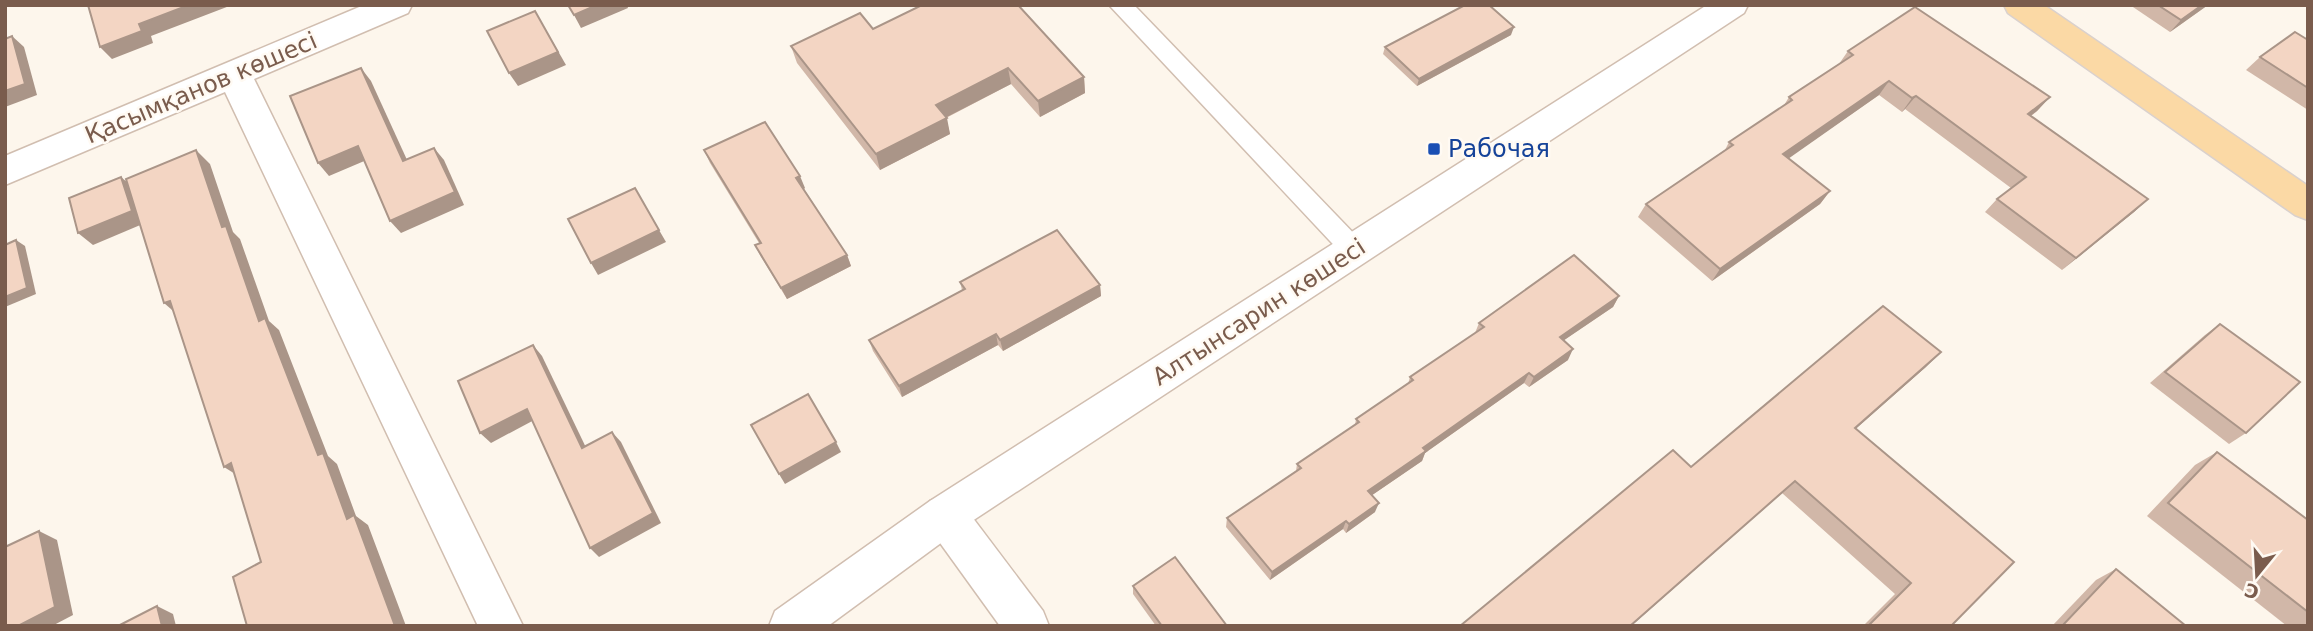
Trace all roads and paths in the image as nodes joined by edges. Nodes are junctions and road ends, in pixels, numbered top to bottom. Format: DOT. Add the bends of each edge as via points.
graph roads {
  1 [pos="396,5"];
  2 [pos="1120,5"];
  3 [pos="1732,5"];
  4 [pos="2020,5"];
  5 [pos="233,74"];
  6 [pos="5,172"];
  7 [pos="2308,205"];
  8 [pos="1354,250"];
  9 [pos="945,515"];
  10 [pos="501,626"];
  11 [pos="791,626"];
  12 [pos="1027,626"];
  1 -- 5 [label="street, Қасымқанов көшесі"];
  2 -- 8 [label="lane"];
  3 -- 8 [label="street, Алтынсарин көшесі"];
  4 -- 7 [label="main road"];
  5 -- 6 [label="street, Қасымқанов көшесі"];
  5 -- 10 [label="street"];
  8 -- 9 [label="street, Алтынсарин көшесі"];
  9 -- 11 [label="street, Алтынсарин көшесі"];
  9 -- 12 [label="street"];
}
